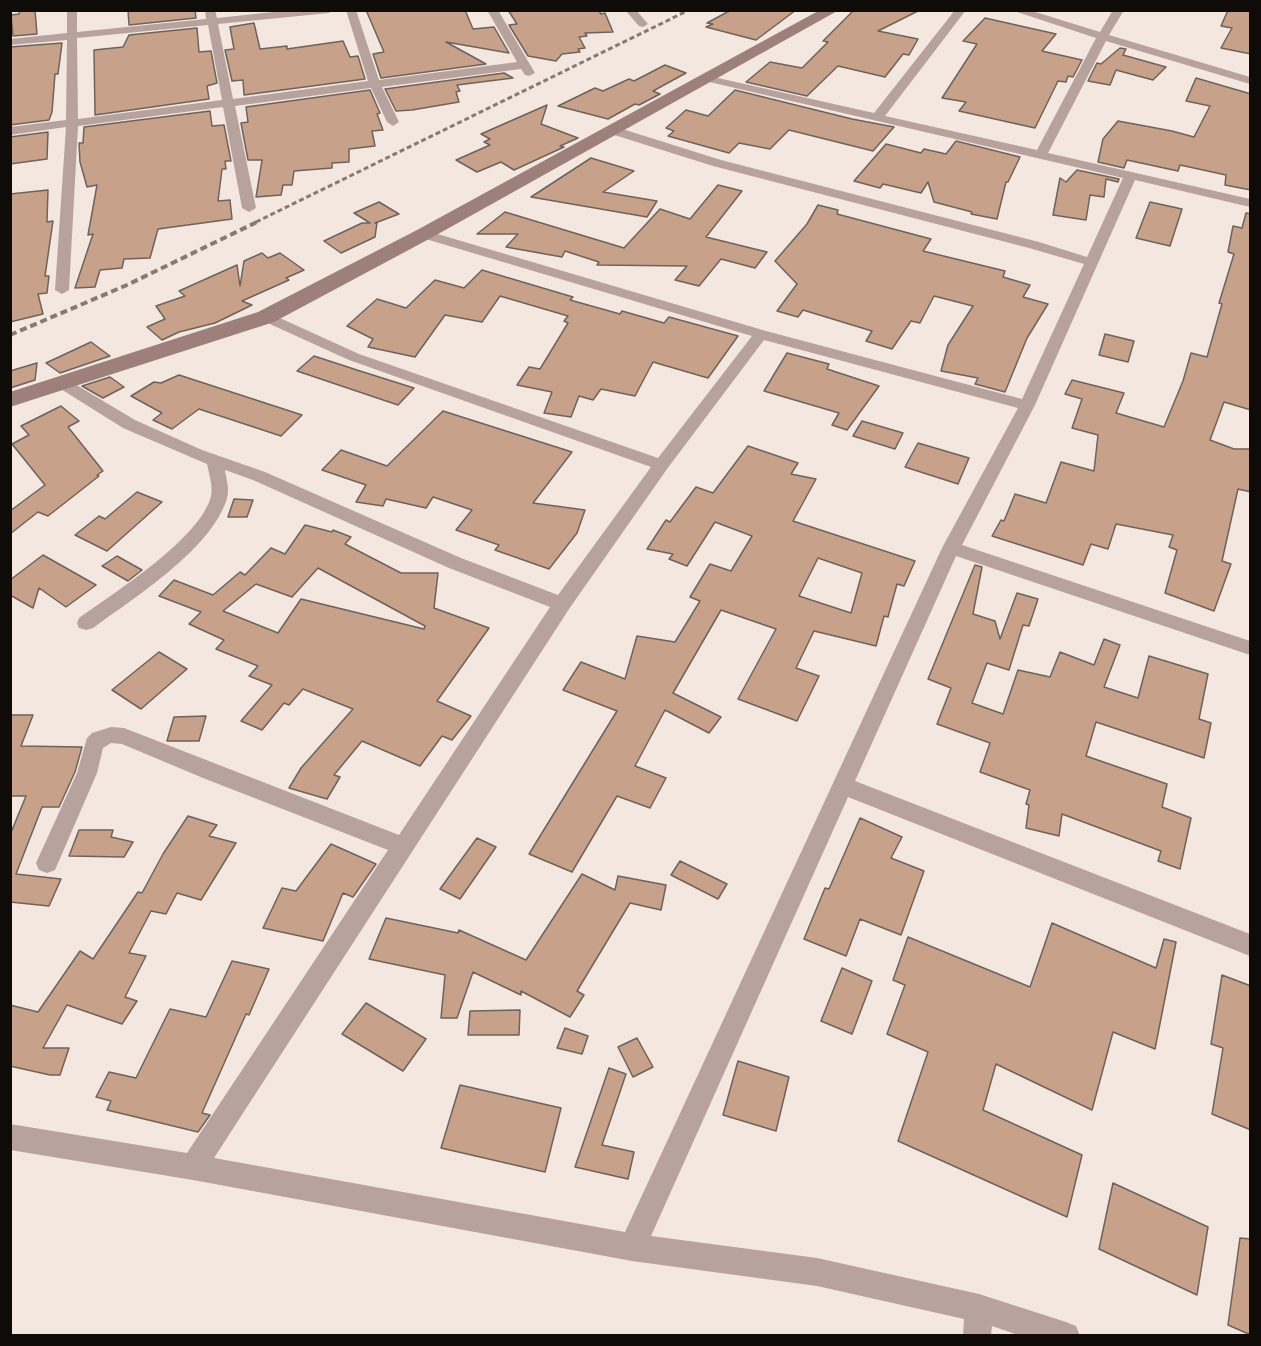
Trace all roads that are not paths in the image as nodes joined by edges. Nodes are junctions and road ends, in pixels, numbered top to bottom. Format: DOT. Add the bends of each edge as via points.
graph roads {
  1 [pos="72,10"];
  2 [pos="329,10"];
  3 [pos="351,10"];
  4 [pos="492,10"];
  5 [pos="630,10"];
  6 [pos="832,10"];
  7 [pos="961,10"];
  8 [pos="1016,10"];
  9 [pos="1119,10"];
  10 [pos="211,16"];
  11 [pos="643,24"];
  12 [pos="70,36"];
  13 [pos="1102,36"];
  14 [pos="10,42"];
  15 [pos="709,79"];
  16 [pos="1251,81"];
  17 [pos="375,85"];
  18 [pos="228,104"];
  19 [pos="876,119"];
  20 [pos="393,122"];
  21 [pos="72,123"];
  22 [pos="10,130"];
  23 [pos="612,130"];
  24 [pos="1041,154"];
  25 [pos="1131,175"];
  26 [pos="1251,203"];
  27 [pos="249,208"];
  28 [pos="424,234"];
  29 [pos="1090,262"];
  30 [pos="62,290"];
  31 [pos="266,316"];
  32 [pos="761,334"];
  33 [pos="62,383"];
  34 [pos="10,399"];
  35 [pos="1028,405"];
  36 [pos="215,460"];
  37 [pos="661,465"];
  38 [pos="951,548"];
  39 [pos="562,604"];
  40 [pos="86,623"];
  41 [pos="1251,648"];
  42 [pos="844,786"];
  43 [pos="403,846"];
  44 [pos="47,863"];
  45 [pos="1251,945"];
  46 [pos="10,1137"];
  47 [pos="193,1167"];
  48 [pos="632,1247"];
  49 [pos="979,1308"];
  50 [pos="976,1335"];
  51 [pos="1066,1335"];
  1 -- 12 [label="street"];
  2 -- 10 [label="street"];
  3 -- 17 [label="street"];
  4 -- 17 [label="street" via="527,70"];
  5 -- 11 [label="street"];
  6 -- 15 [label="street"];
  7 -- 19 [label="street"];
  8 -- 13 [label="street"];
  9 -- 13 [label="street"];
  10 -- 12 [label="street"];
  10 -- 18 [label="street"];
  12 -- 14 [label="street"];
  12 -- 21 [label="street"];
  13 -- 16 [label="street"];
  13 -- 24 [label="street"];
  15 -- 19 [label="street"];
  15 -- 23 [label="street"];
  17 -- 18 [label="street"];
  17 -- 20 [label="street"];
  18 -- 21 [label="street"];
  18 -- 27 [label="street"];
  19 -- 24 [label="street"];
  21 -- 22 [label="street"];
  21 -- 30 [label="street"];
  23 -- 28 [label="street"];
  23 -- 29 [label="street" via="717,163"];
  24 -- 25 [label="street"];
  25 -- 26 [label="street"];
  25 -- 29 [label="street"];
  28 -- 31 [label="street"];
  28 -- 32 [label="street"];
  29 -- 35 [label="street"];
  31 -- 33 [label="street"];
  31 -- 37 [label="street" via="354,357"];
  32 -- 35 [label="street"];
  32 -- 37 [label="street"];
  33 -- 34 [label="street"];
  33 -- 36 [label="street" via="129,424"];
  35 -- 38 [label="street"];
  36 -- 39 [label="street" via="455,563"];
  36 -- 40 [label="street" via="220,494 196,534 142,582"];
  37 -- 39 [label="street"];
  38 -- 41 [label="street"];
  38 -- 42 [label="street"];
  39 -- 43 [label="street"];
  42 -- 45 [label="street"];
  42 -- 48 [label="street"];
  43 -- 44 [label="street" via="124,736 111,735 94,744 87,773"];
  43 -- 47 [label="street"];
  46 -- 47 [label="street"];
  47 -- 48 [label="street"];
  48 -- 49 [label="street" via="817,1272"];
  49 -- 50 [label="street"];
  49 -- 51 [label="street"];
}
